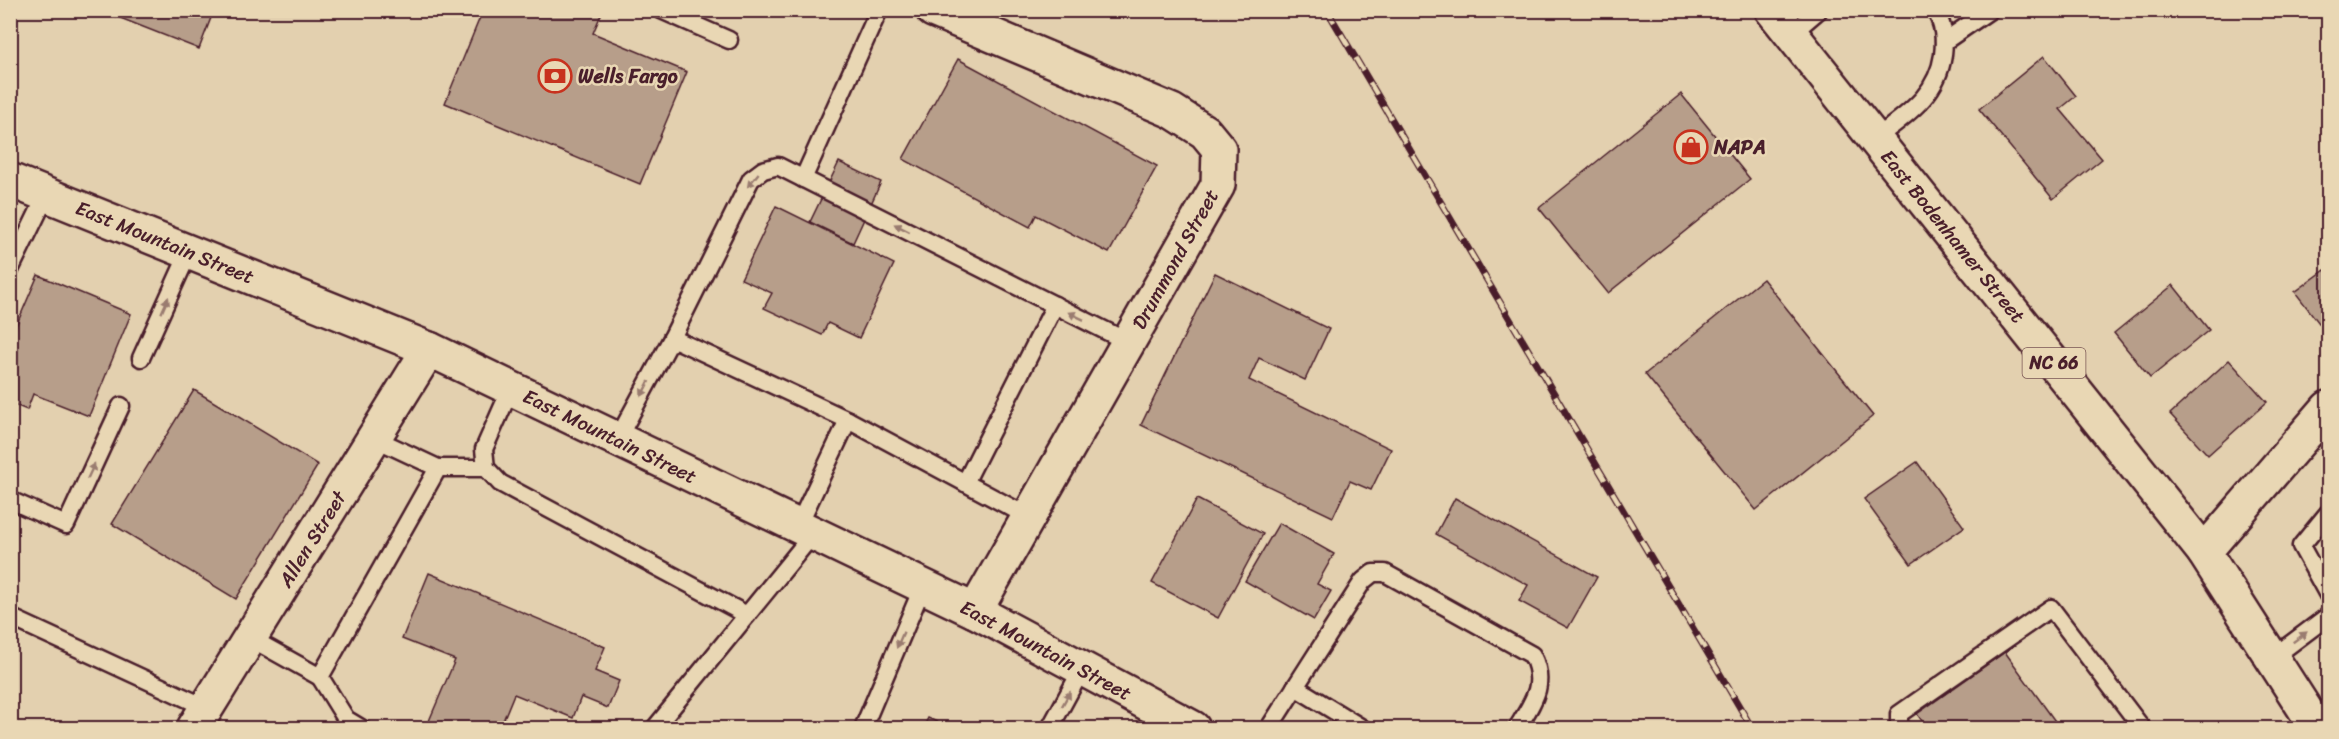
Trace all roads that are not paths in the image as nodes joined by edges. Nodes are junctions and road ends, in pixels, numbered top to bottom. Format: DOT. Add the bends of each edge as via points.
graph roads {
  1 [pos="661,10"];
  2 [pos="879,10"];
  3 [pos="933,10"];
  4 [pos="1819,10"];
  5 [pos="1935,10"];
  6 [pos="1990,10"];
  7 [pos="1781,22"];
  8 [pos="729,40"];
  9 [pos="1945,41"];
  10 [pos="1875,139"];
  11 [pos="803,179"];
  12 [pos="10,180"];
  13 [pos="47,194"];
  14 [pos="189,252"];
  15 [pos="10,270"];
  16 [pos="1055,305"];
  17 [pos="672,338"];
  18 [pos="1128,342"];
  19 [pos="429,349"];
  20 [pos="141,358"];
  21 [pos="512,388"];
  22 [pos="121,406"];
  23 [pos="2328,408"];
  24 [pos="848,420"];
  25 [pos="374,438"];
  26 [pos="618,440"];
  27 [pos="438,468"];
  28 [pos="486,468"];
  29 [pos="965,483"];
  30 [pos="10,500"];
  31 [pos="2328,513"];
  32 [pos="1029,518"];
  33 [pos="806,530"];
  34 [pos="2204,552"];
  35 [pos="922,586"];
  36 [pos="2328,595"];
  37 [pos="975,611"];
  38 [pos="747,615"];
  39 [pos="2328,616"];
  40 [pos="10,617"];
  41 [pos="250,638"];
  42 [pos="2272,658"];
  43 [pos="1082,669"];
  44 [pos="320,677"];
  45 [pos="1295,687"];
  46 [pos="200,718"];
  47 [pos="1188,728"];
  48 [pos="361,729"];
  49 [pos="655,729"];
  50 [pos="863,729"];
  51 [pos="1050,729"];
  52 [pos="1269,729"];
  53 [pos="1362,729"];
  54 [pos="1517,729"];
  55 [pos="1899,729"];
  56 [pos="2142,729"];
  57 [pos="2317,729"];
  1 -- 8 [label="lane"];
  2 -- 11 [label="lane"];
  3 -- 18 [label="main road, Drummond Street" via="1172,111 1205,132 1219,149 1218,185"];
  4 -- 7 [label="lane"];
  5 -- 9 [label="lane"];
  6 -- 9 [label="lane"];
  7 -- 10 [label="main road, East Bodenhamer Street / NC 66"];
  9 -- 10 [label="lane" via="1935,85 1920,103"];
  10 -- 34 [label="main road, East Bodenhamer Street / NC 66"];
  16 -- 11 [label="lane, one-way"];
  11 -- 17 [label="lane, one-way" via="778,166 751,179"];
  12 -- 13 [label="main road, East Mountain Street"];
  13 -- 14 [label="main road, East Mountain Street"];
  13 -- 15 [label="lane"];
  14 -- 19 [label="main road, East Mountain Street"];
  20 -- 14 [label="lane, one-way"];
  18 -- 16 [label="lane, one-way"];
  16 -- 29 [label="lane"];
  17 -- 24 [label="lane"];
  17 -- 26 [label="lane, one-way"];
  18 -- 32 [label="main road, Drummond Street"];
  19 -- 21 [label="main road, East Mountain Street"];
  19 -- 25 [label="main road, Allen Street"];
  21 -- 26 [label="main road, East Mountain Street"];
  21 -- 28 [label="lane" via="484,449"];
  30 -- 22 [label="lane, one-way" via="66,525"];
  23 -- 34 [label="main road"];
  24 -- 29 [label="lane"];
  24 -- 33 [label="lane"];
  25 -- 27 [label="lane"];
  25 -- 41 [label="main road, Allen Street"];
  26 -- 33 [label="main road, East Mountain Street"];
  27 -- 28 [label="lane"];
  27 -- 44 [label="lane"];
  28 -- 38 [label="lane" via="500,483"];
  29 -- 32 [label="lane"];
  31 -- 36 [label="lane" via="2301,546"];
  32 -- 37 [label="main road, Drummond Street"];
  33 -- 35 [label="main road, East Mountain Street"];
  33 -- 38 [label="lane"];
  34 -- 42 [label="main road, East Bodenhamer Street / NC 66"];
  35 -- 37 [label="main road, East Mountain Street"];
  35 -- 50 [label="lane, one-way"];
  37 -- 43 [label="main road, East Mountain Street"];
  38 -- 49 [label="lane"];
  42 -- 39 [label="lane, one-way"];
  40 -- 46 [label="lane"];
  41 -- 44 [label="lane"];
  41 -- 46 [label="main road, Allen Street"];
  42 -- 57 [label="main road, East Bodenhamer Street / NC 66"];
  43 -- 47 [label="main road, East Mountain Street"];
  51 -- 43 [label="lane, one-way"];
  44 -- 48 [label="lane" via="346,719"];
  45 -- 52 [label="lane"];
  45 -- 53 [label="lane"];
  45 -- 54 [label="lane" via="1363,580 1373,573 1385,573 1532,655 1539,680 1535,698"];
  55 -- 56 [label="lane" via="1899,714 2051,608"];
}
